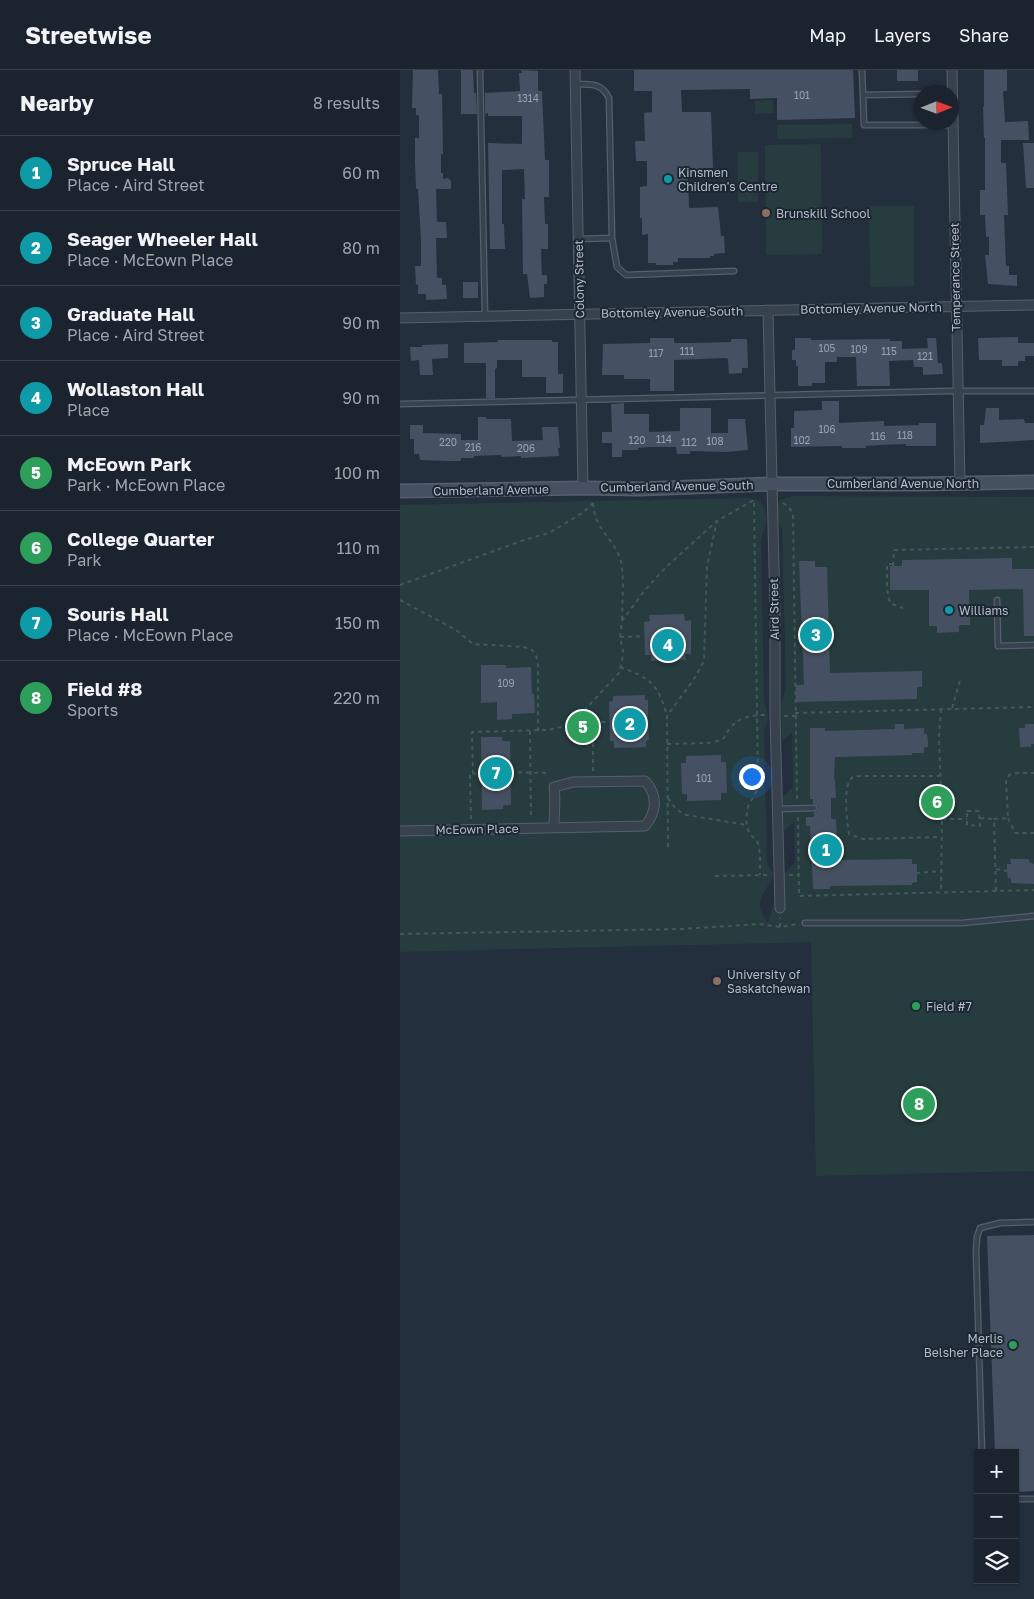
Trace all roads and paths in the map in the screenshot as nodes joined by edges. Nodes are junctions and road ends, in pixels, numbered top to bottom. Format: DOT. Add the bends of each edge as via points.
graph roads {
  1 [pos="480,70"];
  2 [pos="575,70"];
  3 [pos="862,70"];
  4 [pos="952,70"];
  5 [pos="575,84"];
  6 [pos="952,85"];
  7 [pos="914,94"];
  8 [pos="863,95"];
  9 [pos="914,125"];
  10 [pos="953,130"];
  11 [pos="612,238"];
  12 [pos="578,239"];
  13 [pos="734,271"];
  14 [pos="1034,305"];
  15 [pos="956,306"];
  16 [pos="768,310"];
  17 [pos="580,314"];
  18 [pos="485,316"];
  19 [pos="400,318"];
  20 [pos="958,391"];
  21 [pos="1034,391"];
  22 [pos="770,396"];
  23 [pos="581,400"];
  24 [pos="400,404"];
  25 [pos="1034,482"];
  26 [pos="772,484"];
  27 [pos="960,484"];
  28 [pos="583,488"];
  29 [pos="400,491"];
  30 [pos="781,502"];
  31 [pos="717,521"];
  32 [pos="1034,546"];
  33 [pos="400,585"];
  34 [pos="400,600"];
  35 [pos="997,600"];
  36 [pos="903,608"];
  37 [pos="622,621"];
  38 [pos="644,636"];
  39 [pos="620,637"];
  40 [pos="1034,646"];
  41 [pos="620,667"];
  42 [pos="960,677"];
  43 [pos="1034,707"];
  44 [pos="952,708"];
  45 [pos="941,709"];
  46 [pos="795,714"];
  47 [pos="758,715"];
  48 [pos="775,715"];
  49 [pos="667,716"];
  50 [pos="574,720"];
  51 [pos="613,722"];
  52 [pos="593,726"];
  53 [pos="530,730"];
  54 [pos="538,731"];
  55 [pos="667,744"];
  56 [pos="510,772"];
  57 [pos="531,772"];
  58 [pos="548,772"];
  59 [pos="1034,772"];
  60 [pos="482,773"];
  61 [pos="473,774"];
  62 [pos="941,776"];
  63 [pos="594,782"];
  64 [pos="668,798"];
  65 [pos="814,808"];
  66 [pos="778,809"];
  67 [pos="797,809"];
  68 [pos="980,818"];
  69 [pos="1008,818"];
  70 [pos="942,819"];
  71 [pos="967,819"];
  72 [pos="994,819"];
  73 [pos="747,825"];
  74 [pos="531,828"];
  75 [pos="554,828"];
  76 [pos="471,829"];
  77 [pos="400,830"];
  78 [pos="1034,833"];
  79 [pos="941,837"];
  80 [pos="668,847"];
  81 [pos="996,869"];
  82 [pos="942,871"];
  83 [pos="1007,871"];
  84 [pos="916,873"];
  85 [pos="760,875"];
  86 [pos="779,875"];
  87 [pos="799,875"];
  88 [pos="715,876"];
  89 [pos="1034,890"];
  90 [pos="996,891"];
  91 [pos="941,892"];
  92 [pos="780,908"];
  93 [pos="1034,916"];
  94 [pos="805,923"];
  95 [pos="400,934"];
  96 [pos="1034,1222"];
  97 [pos="982,1449"];
  98 [pos="1019,1499"];
  99 [pos="1034,1499"];
  1 -- 18 [label="lane"];
  2 -- 5 [label="street, Colony Street"];
  3 -- 8 [label="lane"];
  4 -- 6 [label="street, Temperance Street"];
  5 -- 11 [label="lane" via="600,86 609,98"];
  5 -- 12 [label="street, Colony Street"];
  7 -- 8 [label="lane"];
  8 -- 9 [label="lane" via="864,125"];
  10 -- 15 [label="street, Temperance Street"];
  11 -- 12 [label="lane"];
  11 -- 13 [label="lane" via="617,267 626,275"];
  12 -- 17 [label="street, Colony Street"];
  14 -- 15 [label="street, Bottomley Avenue North"];
  15 -- 16 [label="street, Bottomley Avenue North"];
  15 -- 20 [label="street, Temperance Street"];
  16 -- 17 [label="street, Bottomley Avenue South"];
  16 -- 22 [label="street, Aird Street"];
  17 -- 18 [label="street, Bottomley Avenue South"];
  17 -- 23 [label="street, Colony Street"];
  18 -- 19 [label="street, Bottomley Avenue South"];
  20 -- 21 [label="lane"];
  20 -- 22 [label="lane"];
  20 -- 27 [label="street, Temperance Street"];
  22 -- 23 [label="lane"];
  22 -- 26 [label="street, Aird Street"];
  23 -- 24 [label="lane"];
  23 -- 28 [label="street, Colony Street"];
  25 -- 27 [label="main road, Cumberland Avenue North"];
  26 -- 27 [label="main road, Cumberland Avenue North"];
  26 -- 28 [label="main road, Cumberland Avenue South"];
  26 -- 48 [label="street, Aird Street"];
  28 -- 29 [label="main road, Cumberland Avenue"];
  30 -- 46 [label="path" via="790,507 793,514"];
  31 -- 37 [label="path" via="666,567"];
  31 -- 47 [label="path" via="754,500"];
  31 -- 49 [label="path" via="707,566 704,661"];
  32 -- 36 [label="path" via="894,550 893,565 887,564 887,589 890,603"];
  33 -- 37 [label="path" via="549,533 584,512 593,502 596,522 620,559"];
  34 -- 54 [label="path" via="456,630 474,644 532,650 538,663"];
  35 -- 40 [label="lane" via="998,646"];
  37 -- 39 [label="path"];
  38 -- 39 [label="path"];
  39 -- 41 [label="path" via="623,651"];
  41 -- 49 [label="path" via="640,675 655,686"];
  41 -- 50 [label="path" via="597,698"];
  42 -- 44 [label="path"];
  43 -- 44 [label="path"];
  44 -- 45 [label="path"];
  45 -- 46 [label="path"];
  45 -- 62 [label="path"];
  46 -- 48 [label="path"];
  46 -- 67 [label="path"];
  47 -- 48 [label="path"];
  47 -- 55 [label="path" via="740,720 724,738 715,742"];
  47 -- 73 [label="path" via="758,791 749,803"];
  48 -- 66 [label="street, Aird Street"];
  49 -- 55 [label="path"];
  50 -- 52 [label="path" via="584,720"];
  50 -- 54 [label="path" via="562,727"];
  51 -- 52 [label="path" via="600,722"];
  52 -- 63 [label="path"];
  53 -- 54 [label="path"];
  53 -- 57 [label="path"];
  53 -- 61 [label="path" via="472,732"];
  55 -- 64 [label="path"];
  56 -- 57 [label="path"];
  57 -- 58 [label="path"];
  57 -- 74 [label="path"];
  59 -- 69 [label="path" via="1009,774 1006,780"];
  60 -- 61 [label="path"];
  61 -- 76 [label="path" via="470,774"];
  62 -- 70 [label="path"];
  62 -- 79 [label="path" via="853,777 846,789 849,834 863,838"];
  63 -- 75 [label="street, McEown Place" via="573,782 554,787"];
  63 -- 75 [label="street, McEown Place" via="645,781 655,798 649,822 645,826"];
  64 -- 73 [label="path" via="687,815"];
  64 -- 80 [label="path"];
  65 -- 67 [label="lane"];
  66 -- 67 [label="lane"];
  66 -- 86 [label="street, Aird Street"];
  67 -- 87 [label="path"];
  68 -- 71 [label="path" via="979,811 967,811"];
  68 -- 71 [label="path" via="980,826 967,826"];
  68 -- 72 [label="path"];
  69 -- 72 [label="path"];
  69 -- 78 [label="path" via="1015,833"];
  70 -- 71 [label="path"];
  70 -- 79 [label="path"];
  72 -- 81 [label="path"];
  73 -- 85 [label="path" via="758,842"];
  74 -- 75 [label="street, McEown Place"];
  74 -- 76 [label="street, McEown Place"];
  76 -- 77 [label="street, McEown Place"];
  79 -- 82 [label="path"];
  81 -- 83 [label="path"];
  81 -- 90 [label="path"];
  82 -- 84 [label="path"];
  82 -- 91 [label="path"];
  85 -- 86 [label="path"];
  85 -- 88 [label="path"];
  86 -- 87 [label="path"];
  86 -- 92 [label="street, Aird Street"];
  87 -- 91 [label="path" via="799,896"];
  89 -- 90 [label="path"];
  90 -- 91 [label="path"];
  93 -- 94 [label="lane" via="962,923"];
  94 -- 95 [label="path" via="780,928 760,924 682,929"];
  96 -- 97 [label="lane" via="1000,1223 980,1228 977,1236"];
  98 -- 99 [label="lane"];
}
